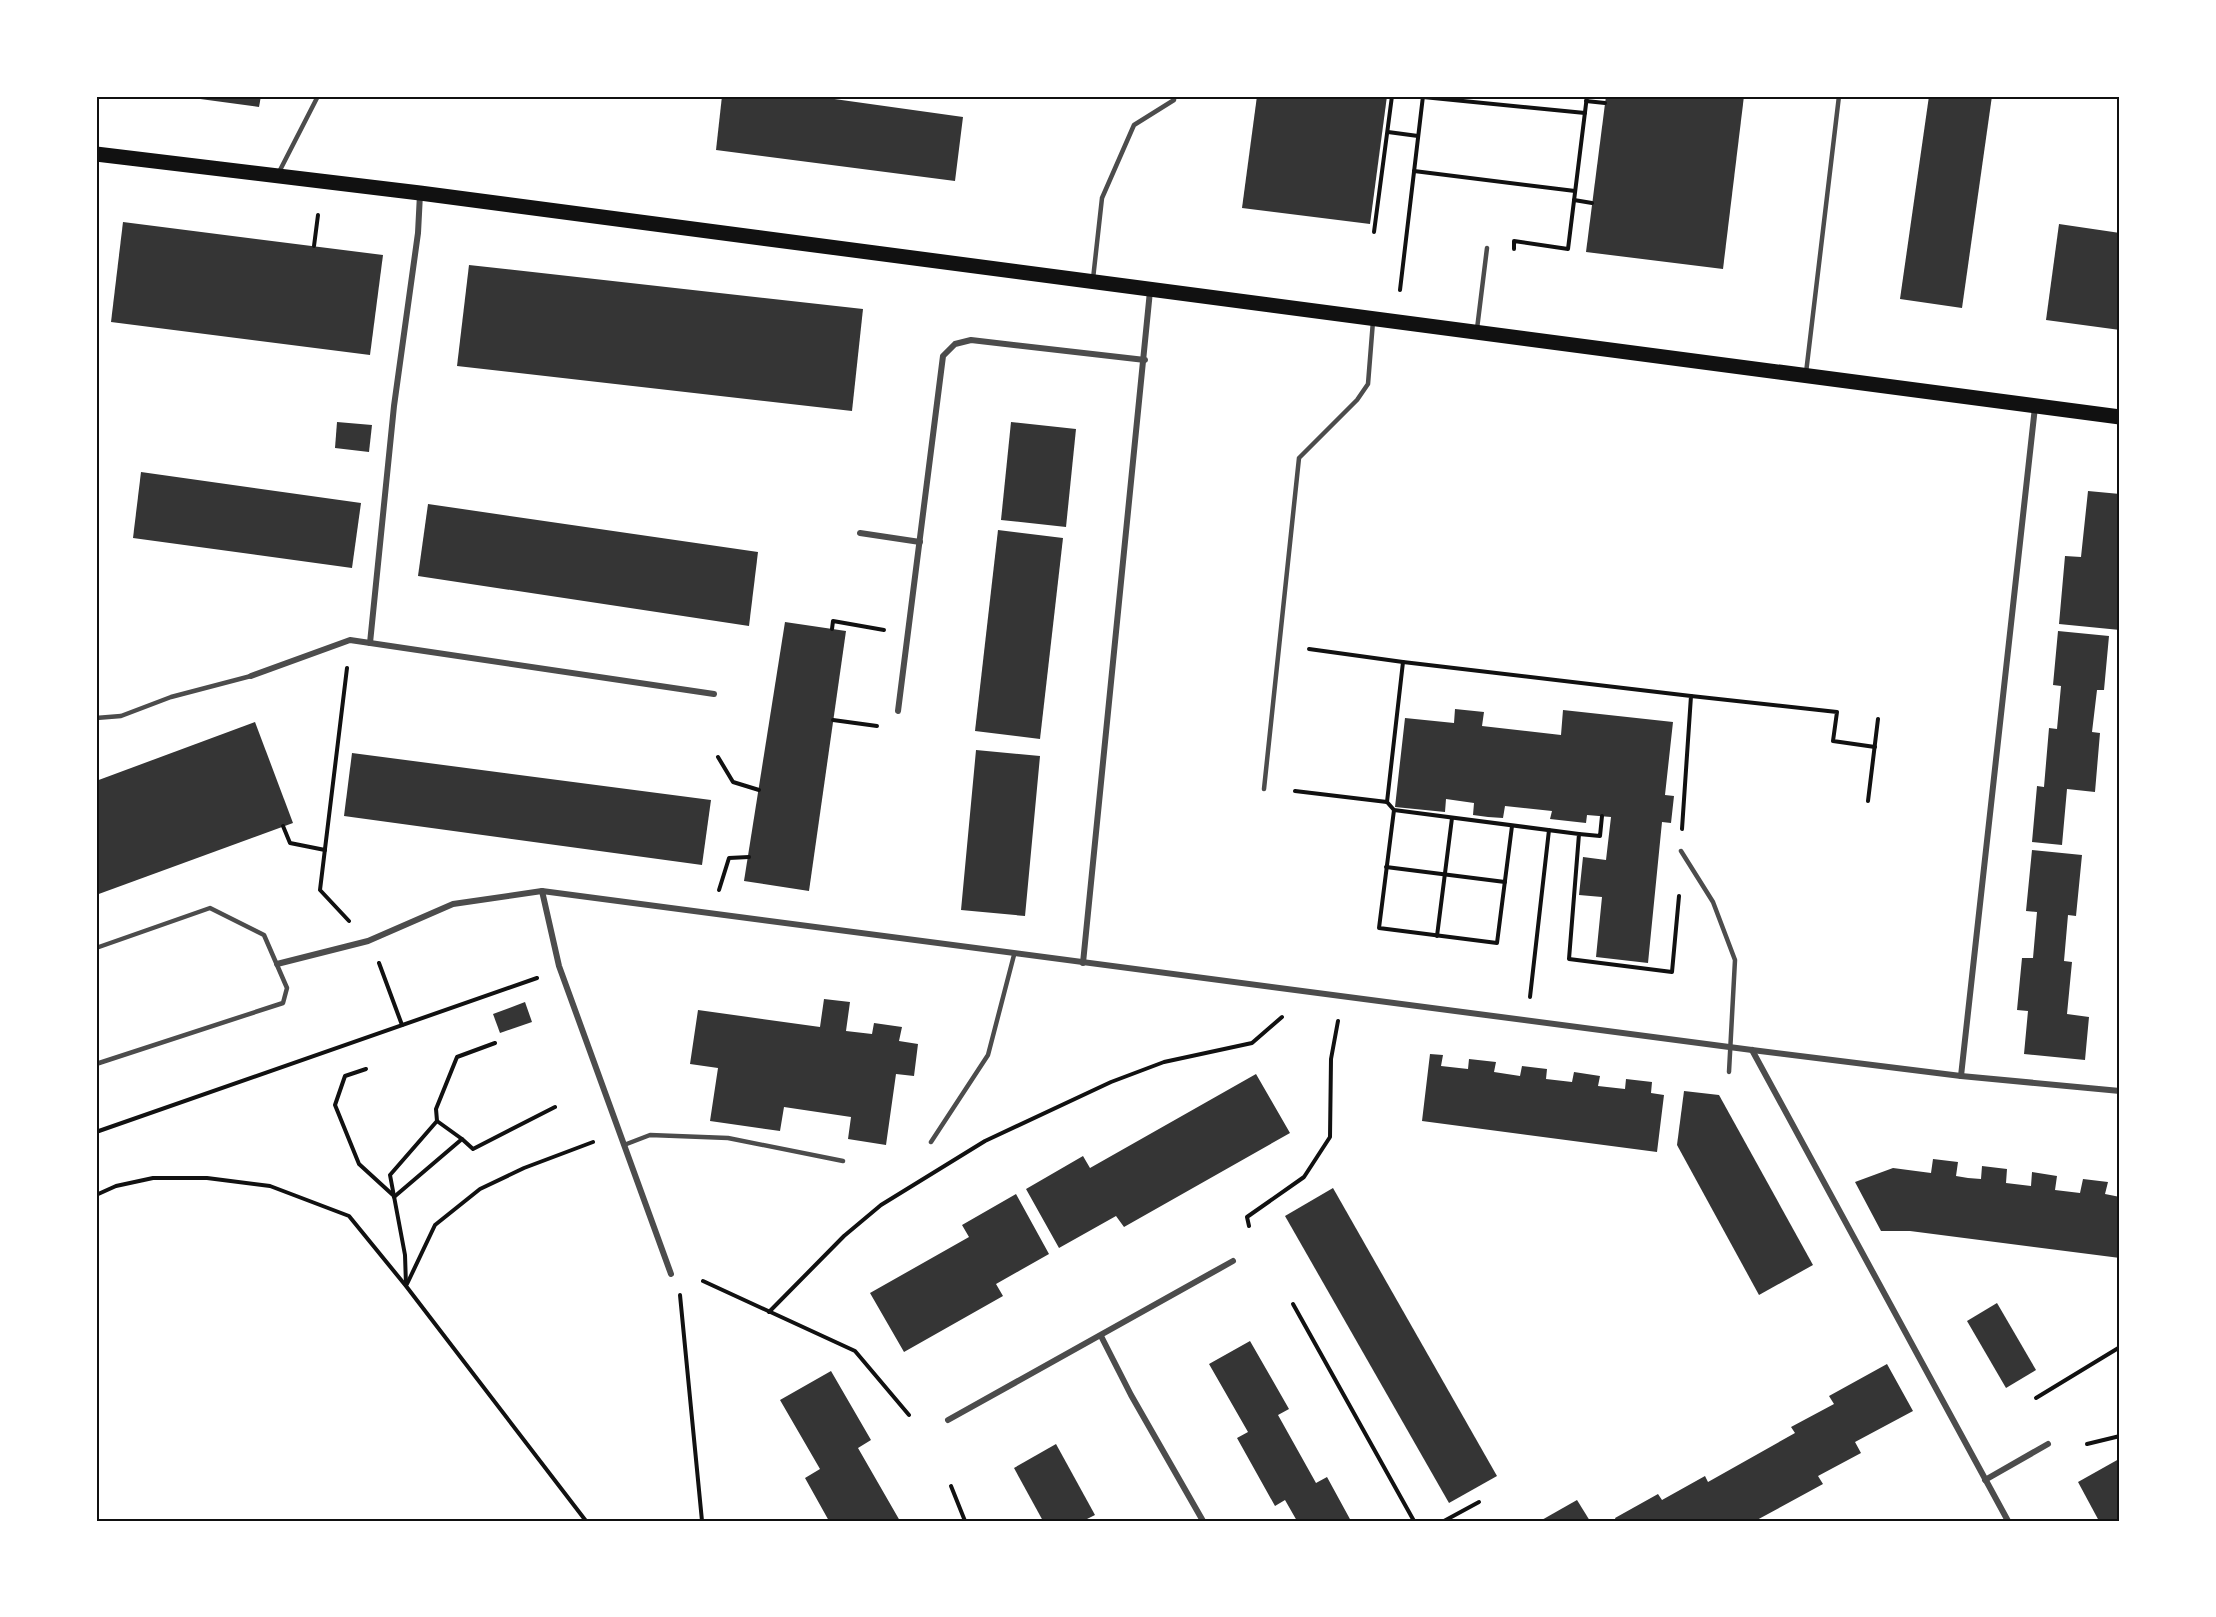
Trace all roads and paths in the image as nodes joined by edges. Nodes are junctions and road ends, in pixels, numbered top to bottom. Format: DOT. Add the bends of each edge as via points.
graph roads {
  1 [pos="318,96"];
  2 [pos="1174,96"];
  3 [pos="1392,96"];
  4 [pos="1423,96"];
  5 [pos="1839,96"];
  6 [pos="1586,99"];
  7 [pos="1605,104"];
  8 [pos="1585,113"];
  9 [pos="1388,132"];
  10 [pos="1418,136"];
  11 [pos="96,154"];
  12 [pos="1414,171"];
  13 [pos="276,176"];
  14 [pos="1575,191"];
  15 [pos="420,194"];
  16 [pos="1574,200"];
  17 [pos="1592,203"];
  18 [pos="318,215"];
  19 [pos="1374,232"];
  20 [pos="314,246"];
  21 [pos="1486,248"];
  22 [pos="1513,252"];
  23 [pos="1093,282"];
  24 [pos="1400,290"];
  25 [pos="1150,291"];
  26 [pos="1373,318"];
  27 [pos="1476,332"];
  28 [pos="1145,360"];
  29 [pos="1806,376"];
  30 [pos="2035,407"];
  31 [pos="2120,417"];
  32 [pos="860,533"];
  33 [pos="920,542"];
  34 [pos="831,629"];
  35 [pos="891,632"];
  36 [pos="350,640"];
  37 [pos="370,643"];
  38 [pos="1310,649"];
  39 [pos="1403,662"];
  40 [pos="251,676"];
  41 [pos="714,694"];
  42 [pos="1690,696"];
  43 [pos="898,711"];
  44 [pos="96,718"];
  45 [pos="1878,719"];
  46 [pos="833,720"];
  47 [pos="878,726"];
  48 [pos="1875,747"];
  49 [pos="718,757"];
  50 [pos="1264,789"];
  51 [pos="759,790"];
  52 [pos="1295,791"];
  53 [pos="1868,801"];
  54 [pos="1387,802"];
  55 [pos="1394,810"];
  56 [pos="1602,816"];
  57 [pos="1452,818"];
  58 [pos="283,826"];
  59 [pos="1512,826"];
  60 [pos="1549,830"];
  61 [pos="1579,834"];
  62 [pos="325,850"];
  63 [pos="1681,851"];
  64 [pos="748,857"];
  65 [pos="1386,867"];
  66 [pos="1445,874"];
  67 [pos="1505,882"];
  68 [pos="542,891"];
  69 [pos="718,891"];
  70 [pos="1437,936"];
  71 [pos="368,941"];
  72 [pos="96,948"];
  73 [pos="1014,955"];
  74 [pos="1083,963"];
  75 [pos="277,964"];
  76 [pos="559,966"];
  77 [pos="1341,996"];
  78 [pos="1282,1017"];
  79 [pos="1526,1020"];
  80 [pos="402,1025"];
  81 [pos="495,1043"];
  82 [pos="1730,1046"];
  83 [pos="1752,1050"];
  84 [pos="96,1064"];
  85 [pos="366,1069"];
  86 [pos="1729,1072"];
  87 [pos="1961,1076"];
  88 [pos="2120,1091"];
  89 [pos="555,1107"];
  90 [pos="437,1121"];
  91 [pos="96,1132"];
  92 [pos="462,1140"];
  93 [pos="593,1142"];
  94 [pos="931,1142"];
  95 [pos="624,1145"];
  96 [pos="843,1161"];
  97 [pos="96,1195"];
  98 [pos="394,1197"];
  99 [pos="1249,1226"];
  100 [pos="1233,1261"];
  101 [pos="671,1274"];
  102 [pos="703,1281"];
  103 [pos="406,1286"];
  104 [pos="678,1290"];
  105 [pos="1293,1304"];
  106 [pos="769,1312"];
  107 [pos="1101,1336"];
  108 [pos="2120,1347"];
  109 [pos="2036,1398"];
  110 [pos="909,1414"];
  111 [pos="948,1420"];
  112 [pos="2120,1436"];
  113 [pos="2048,1444"];
  114 [pos="2087,1444"];
  115 [pos="1985,1480"];
  116 [pos="951,1486"];
  117 [pos="1479,1502"];
  118 [pos="586,1521"];
  119 [pos="702,1521"];
  120 [pos="965,1521"];
  121 [pos="1203,1521"];
  122 [pos="1414,1521"];
  123 [pos="1444,1521"];
  124 [pos="2008,1521"];
  1 -- 13 [label="lane"];
  2 -- 23 [label="lane" via="1174,100 1134,125 1102,198"];
  3 -- 9 [label="path"];
  4 -- 8 [label="path"];
  4 -- 10 [label="path"];
  5 -- 29 [label="lane"];
  6 -- 7 [label="path"];
  6 -- 8 [label="path"];
  8 -- 14 [label="path"];
  9 -- 10 [label="path"];
  9 -- 19 [label="path"];
  10 -- 12 [label="path"];
  11 -- 13 [label="main road"];
  12 -- 14 [label="path"];
  12 -- 24 [label="path"];
  13 -- 15 [label="main road"];
  14 -- 16 [label="path"];
  15 -- 23 [label="main road"];
  15 -- 37 [label="street"];
  16 -- 17 [label="path"];
  16 -- 22 [label="path" via="1568,249 1515,242"];
  18 -- 20 [label="path"];
  21 -- 27 [label="lane"];
  23 -- 25 [label="main road"];
  25 -- 26 [label="main road"];
  25 -- 28 [label="street"];
  26 -- 27 [label="main road"];
  26 -- 50 [label="lane" via="1368,384 1299,458"];
  27 -- 29 [label="main road"];
  28 -- 33 [label="street" via="970,340 955,344 943,356"];
  28 -- 74 [label="street"];
  29 -- 30 [label="main road"];
  30 -- 31 [label="main road"];
  30 -- 87 [label="street"];
  32 -- 33 [label="street"];
  33 -- 43 [label="street"];
  34 -- 35 [label="path" via="833,621"];
  36 -- 37 [label="street"];
  36 -- 40 [label="street"];
  36 -- 62 [label="path"];
  37 -- 41 [label="street"];
  38 -- 39 [label="path"];
  39 -- 42 [label="path"];
  39 -- 54 [label="path"];
  40 -- 44 [label="lane" via="171,697 121,716"];
  42 -- 48 [label="path" via="1837,712 1833,741"];
  42 -- 63 [label="path"];
  45 -- 48 [label="path"];
  46 -- 47 [label="path"];
  48 -- 53 [label="path"];
  49 -- 51 [label="path" via="733,782"];
  52 -- 54 [label="path"];
  54 -- 55 [label="path"];
  55 -- 57 [label="path"];
  55 -- 65 [label="path"];
  56 -- 61 [label="path" via="1600,836"];
  57 -- 59 [label="path"];
  57 -- 66 [label="path"];
  58 -- 62 [label="path" via="290,843"];
  59 -- 60 [label="path"];
  59 -- 67 [label="path"];
  60 -- 61 [label="path"];
  60 -- 79 [label="path"];
  61 -- 63 [label="path" via="1569,959 1672,972"];
  62 -- 71 [label="path" via="321,890"];
  63 -- 82 [label="lane" via="1713,902 1735,960"];
  64 -- 69 [label="path" via="729,858"];
  65 -- 66 [label="path"];
  65 -- 70 [label="path" via="1378,928"];
  66 -- 67 [label="path"];
  66 -- 70 [label="path"];
  67 -- 70 [label="path" via="1497,944"];
  68 -- 71 [label="street" via="453,904"];
  68 -- 73 [label="street"];
  68 -- 76 [label="street"];
  71 -- 75 [label="street"];
  71 -- 80 [label="path"];
  72 -- 75 [label="lane" via="210,908 264,935"];
  73 -- 74 [label="street"];
  73 -- 94 [label="lane" via="988,1055"];
  74 -- 77 [label="street"];
  75 -- 84 [label="lane" via="288,988 283,1003"];
  76 -- 80 [label="path" via="525,982"];
  76 -- 95 [label="street"];
  77 -- 79 [label="street"];
  77 -- 99 [label="path" via="1331,1059 1330,1137 1304,1177 1247,1217"];
  78 -- 106 [label="path" via="1252,1043 1164,1062 1111,1082 985,1141 881,1205 844,1236"];
  79 -- 82 [label="street"];
  80 -- 91 [label="path"];
  81 -- 90 [label="path" via="457,1057 436,1109"];
  82 -- 83 [label="street"];
  82 -- 86 [label="lane"];
  83 -- 87 [label="street"];
  83 -- 115 [label="street"];
  85 -- 98 [label="path" via="345,1076 335,1105 359,1164"];
  87 -- 88 [label="street"];
  89 -- 92 [label="path" via="473,1149"];
  90 -- 92 [label="path"];
  90 -- 98 [label="path" via="390,1175"];
  92 -- 98 [label="path"];
  93 -- 103 [label="path" via="480,1189 435,1225"];
  95 -- 96 [label="lane" via="650,1135 728,1138"];
  95 -- 101 [label="street"];
  97 -- 103 [label="path" via="153,1178 207,1178 270,1186 349,1216"];
  98 -- 103 [label="path" via="405,1255"];
  100 -- 107 [label="street"];
  102 -- 106 [label="path"];
  103 -- 118 [label="path"];
  104 -- 119 [label="path"];
  105 -- 122 [label="path"];
  106 -- 110 [label="path" via="855,1351"];
  107 -- 111 [label="street"];
  107 -- 121 [label="street"];
  108 -- 109 [label="path"];
  112 -- 114 [label="path"];
  113 -- 115 [label="street"];
  115 -- 124 [label="street"];
  116 -- 120 [label="path"];
  117 -- 123 [label="path"];
}
